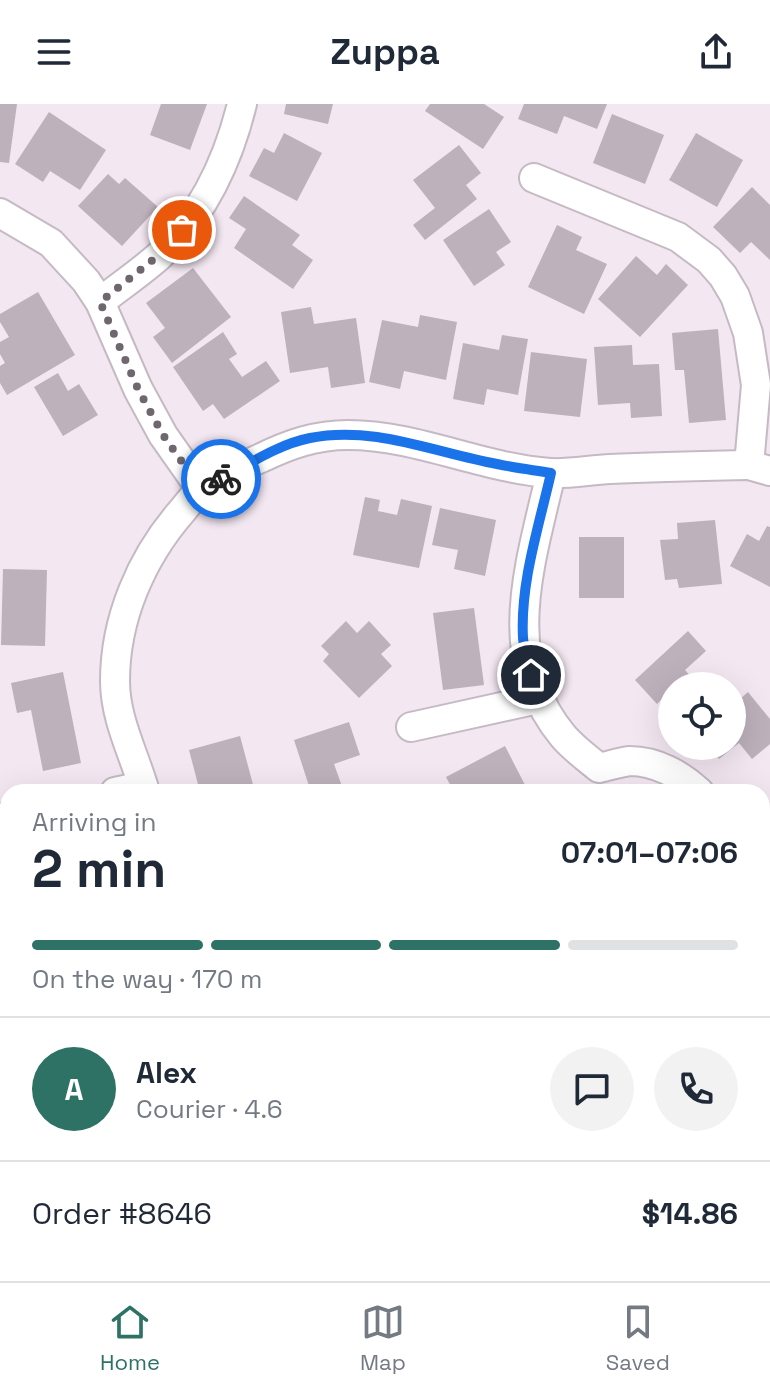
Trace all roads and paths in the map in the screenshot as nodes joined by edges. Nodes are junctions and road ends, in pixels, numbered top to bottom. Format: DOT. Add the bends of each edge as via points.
graph roads {
  1 [pos="242,104"];
  2 [pos="534,178"];
  3 [pos="0,213"];
  4 [pos="100,302"];
  5 [pos="760,468"];
  6 [pos="551,473"];
  7 [pos="201,489"];
  8 [pos="538,699"];
  9 [pos="411,727"];
  10 [pos="142,784"];
  11 [pos="690,784"];
  1 -- 4 [label="street" via="234,137 204,200 159,255"];
  2 -- 5 [label="street" via="678,237 723,276 748,333"];
  3 -- 4 [label="street" via="51,243"];
  4 -- 7 [label="street" via="156,423"];
  5 -- 6 [label="street"];
  6 -- 7 [label="street" via="345,435 309,438 281,448"];
  6 -- 8 [label="street" via="523,612 523,641"];
  7 -- 10 [label="street" via="153,551 134,586 116,645 120,718"];
  8 -- 9 [label="street"];
  8 -- 11 [label="street" via="563,736 599,768 629,761 653,765"];
}
